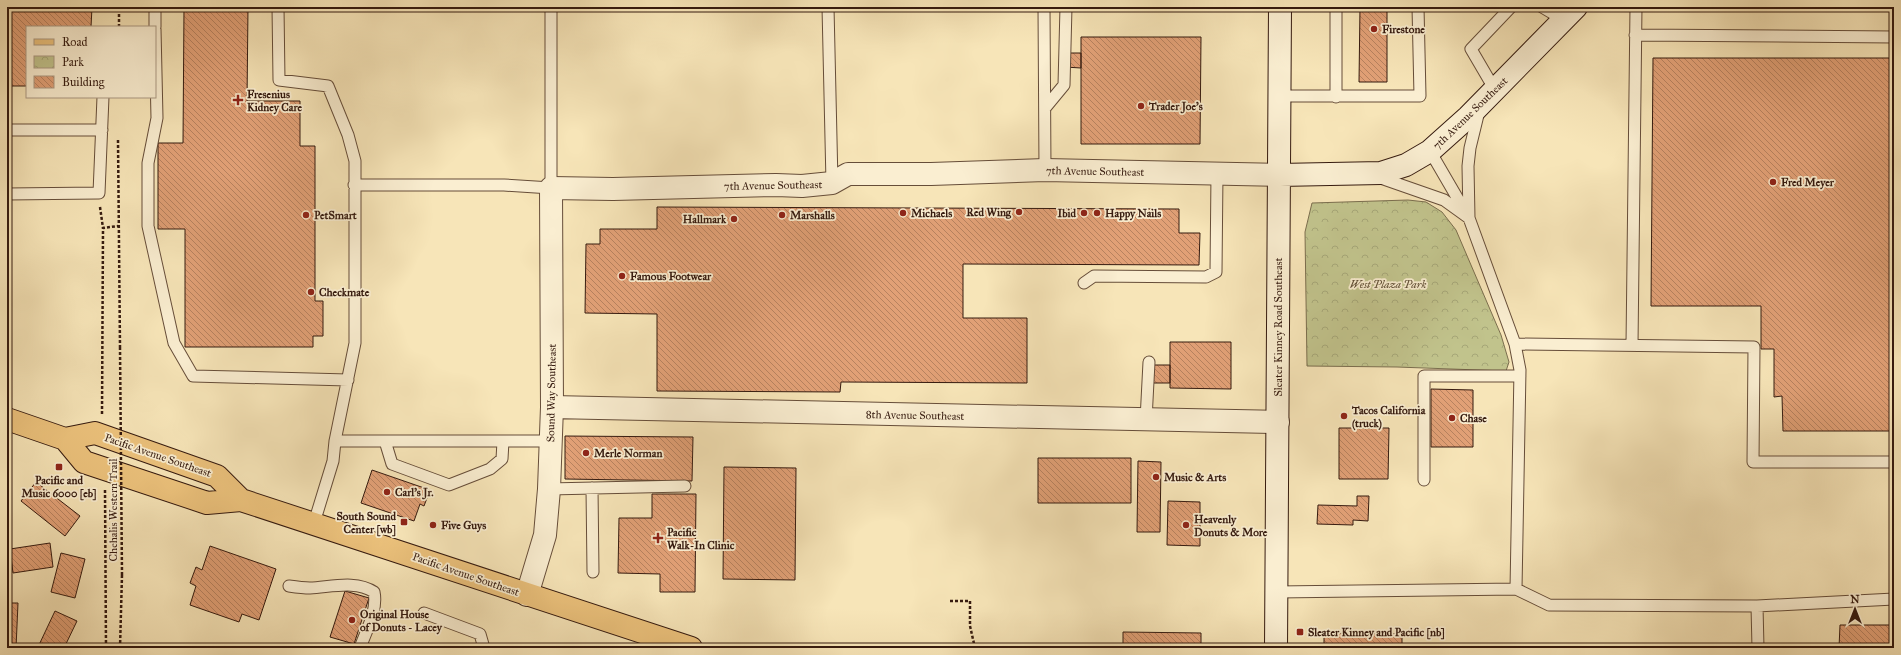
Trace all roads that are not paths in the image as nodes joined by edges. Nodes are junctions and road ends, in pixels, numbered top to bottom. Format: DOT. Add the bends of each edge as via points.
graph roads {
  1 [pos="155,7"];
  2 [pos="278,7"];
  3 [pos="551,7"];
  4 [pos="828,7"];
  5 [pos="1044,7"];
  6 [pos="1066,7"];
  7 [pos="1280,7"];
  8 [pos="1418,7"];
  9 [pos="1510,7"];
  10 [pos="1542,7"];
  11 [pos="1636,7"];
  12 [pos="1336,8"];
  13 [pos="1570,13"];
  14 [pos="155,26"];
  15 [pos="1635,35"];
  16 [pos="1894,37"];
  17 [pos="1496,90"];
  18 [pos="1280,96"];
  19 [pos="1336,97"];
  20 [pos="103,98"];
  21 [pos="156,98"];
  22 [pos="1480,105"];
  23 [pos="1045,108"];
  24 [pos="7,130"];
  25 [pos="102,130"];
  26 [pos="1430,151"];
  27 [pos="1045,170"];
  28 [pos="1366,173"];
  29 [pos="1217,174"];
  30 [pos="1279,175"];
  31 [pos="832,183"];
  32 [pos="354,185"];
  33 [pos="551,188"];
  34 [pos="7,194"];
  35 [pos="1469,218"];
  36 [pos="1084,283"];
  37 [pos="1515,344"];
  38 [pos="1632,345"];
  39 [pos="1149,362"];
  40 [pos="1520,376"];
  41 [pos="348,380"];
  42 [pos="552,407"];
  43 [pos="7,419"];
  44 [pos="1146,420"];
  45 [pos="1278,422"];
  46 [pos="65,439"];
  47 [pos="335,441"];
  48 [pos="385,441"];
  49 [pos="503,441"];
  50 [pos="551,441"];
  51 [pos="1894,462"];
  52 [pos="1424,480"];
  53 [pos="685,486"];
  54 [pos="592,488"];
  55 [pos="548,489"];
  56 [pos="241,500"];
  57 [pos="314,523"];
  58 [pos="593,572"];
  59 [pos="289,586"];
  60 [pos="1516,589"];
  61 [pos="1277,592"];
  62 [pos="527,595"];
  63 [pos="1894,599"];
  64 [pos="1757,606"];
  65 [pos="424,613"];
  66 [pos="653,642"];
  67 [pos="360,648"];
  68 [pos="484,648"];
  69 [pos="691,648"];
  70 [pos="1276,648"];
  71 [pos="1758,648"];
  1 -- 14 [label="lane"];
  2 -- 32 [label="lane" via="279,80 328,86 348,135 355,161"];
  3 -- 33 [label="lane"];
  4 -- 31 [label="lane"];
  5 -- 23 [label="lane"];
  6 -- 23 [label="lane" via="1064,85"];
  7 -- 18 [label="street, Sleater Kinney Road Southeast"];
  8 -- 19 [label="lane" via="1420,96"];
  9 -- 17 [label="lane" via="1471,49"];
  10 -- 13 [label="lane"];
  11 -- 15 [label="lane"];
  12 -- 19 [label="lane"];
  13 -- 17 [label="street, 7th Avenue Southeast"];
  15 -- 16 [label="lane"];
  15 -- 38 [label="lane"];
  17 -- 22 [label="street, 7th Avenue Southeast"];
  18 -- 19 [label="lane"];
  18 -- 30 [label="street, Sleater Kinney Road Southeast"];
  20 -- 25 [label="lane"];
  21 -- 41 [label="lane" via="156,118 148,163 148,226 174,343 193,376"];
  22 -- 26 [label="street, 7th Avenue Southeast"];
  22 -- 35 [label="lane" via="1469,160"];
  23 -- 27 [label="lane"];
  24 -- 25 [label="lane"];
  25 -- 34 [label="lane" via="99,193"];
  26 -- 28 [label="street, 7th Avenue Southeast" via="1406,165 1381,173"];
  26 -- 35 [label="lane"];
  27 -- 29 [label="street, 7th Avenue Southeast"];
  27 -- 31 [label="street, 7th Avenue Southeast" via="924,175 848,174"];
  28 -- 30 [label="street, 7th Avenue Southeast"];
  28 -- 35 [label="lane" via="1444,200"];
  29 -- 30 [label="street, 7th Avenue Southeast"];
  29 -- 36 [label="lane" via="1216,272 1206,278 1094,276"];
  30 -- 45 [label="street, Sleater Kinney Road Southeast"];
  31 -- 33 [label="street, 7th Avenue Southeast" via="802,186"];
  32 -- 33 [label="lane" via="504,185"];
  32 -- 41 [label="lane" via="355,343"];
  33 -- 42 [label="street, Sound Way Southeast"];
  35 -- 37 [label="lane"];
  37 -- 38 [label="lane"];
  37 -- 40 [label="lane"];
  38 -- 51 [label="lane" via="1754,347 1753,462"];
  39 -- 44 [label="lane"];
  40 -- 52 [label="lane" via="1424,376"];
  40 -- 60 [label="lane"];
  41 -- 47 [label="lane"];
  42 -- 44 [label="street, 8th Avenue Southeast"];
  42 -- 50 [label="street, Sound Way Southeast"];
  43 -- 46 [label="main road"];
  44 -- 45 [label="street, 8th Avenue Southeast"];
  45 -- 61 [label="street, Sleater Kinney Road Southeast"];
  46 -- 56 [label="main road, Pacific Avenue Southeast" via="84,462 207,503"];
  46 -- 56 [label="main road, Pacific Avenue Southeast" via="95,433 217,476"];
  47 -- 48 [label="lane"];
  47 -- 57 [label="lane" via="333,461"];
  48 -- 49 [label="lane"];
  48 -- 49 [label="lane" via="392,464 449,485 490,469 502,459"];
  49 -- 50 [label="lane"];
  50 -- 55 [label="street, Sound Way Southeast"];
  53 -- 54 [label="lane"];
  54 -- 55 [label="lane"];
  54 -- 58 [label="lane"];
  55 -- 62 [label="street, Sound Way Southeast" via="545,535"];
  56 -- 57 [label="main road, Pacific Avenue Southeast"];
  57 -- 62 [label="main road, Pacific Avenue Southeast"];
  59 -- 67 [label="lane" via="357,586 374,592 375,608"];
  60 -- 61 [label="lane"];
  60 -- 64 [label="lane" via="1549,605"];
  61 -- 70 [label="street, Sleater Kinney Road Southeast"];
  62 -- 66 [label="main road, Pacific Avenue Southeast"];
  63 -- 64 [label="lane"];
  64 -- 71 [label="lane"];
  65 -- 68 [label="lane" via="480,634"];
  66 -- 69 [label="main road, Pacific Avenue Southeast"];
}
